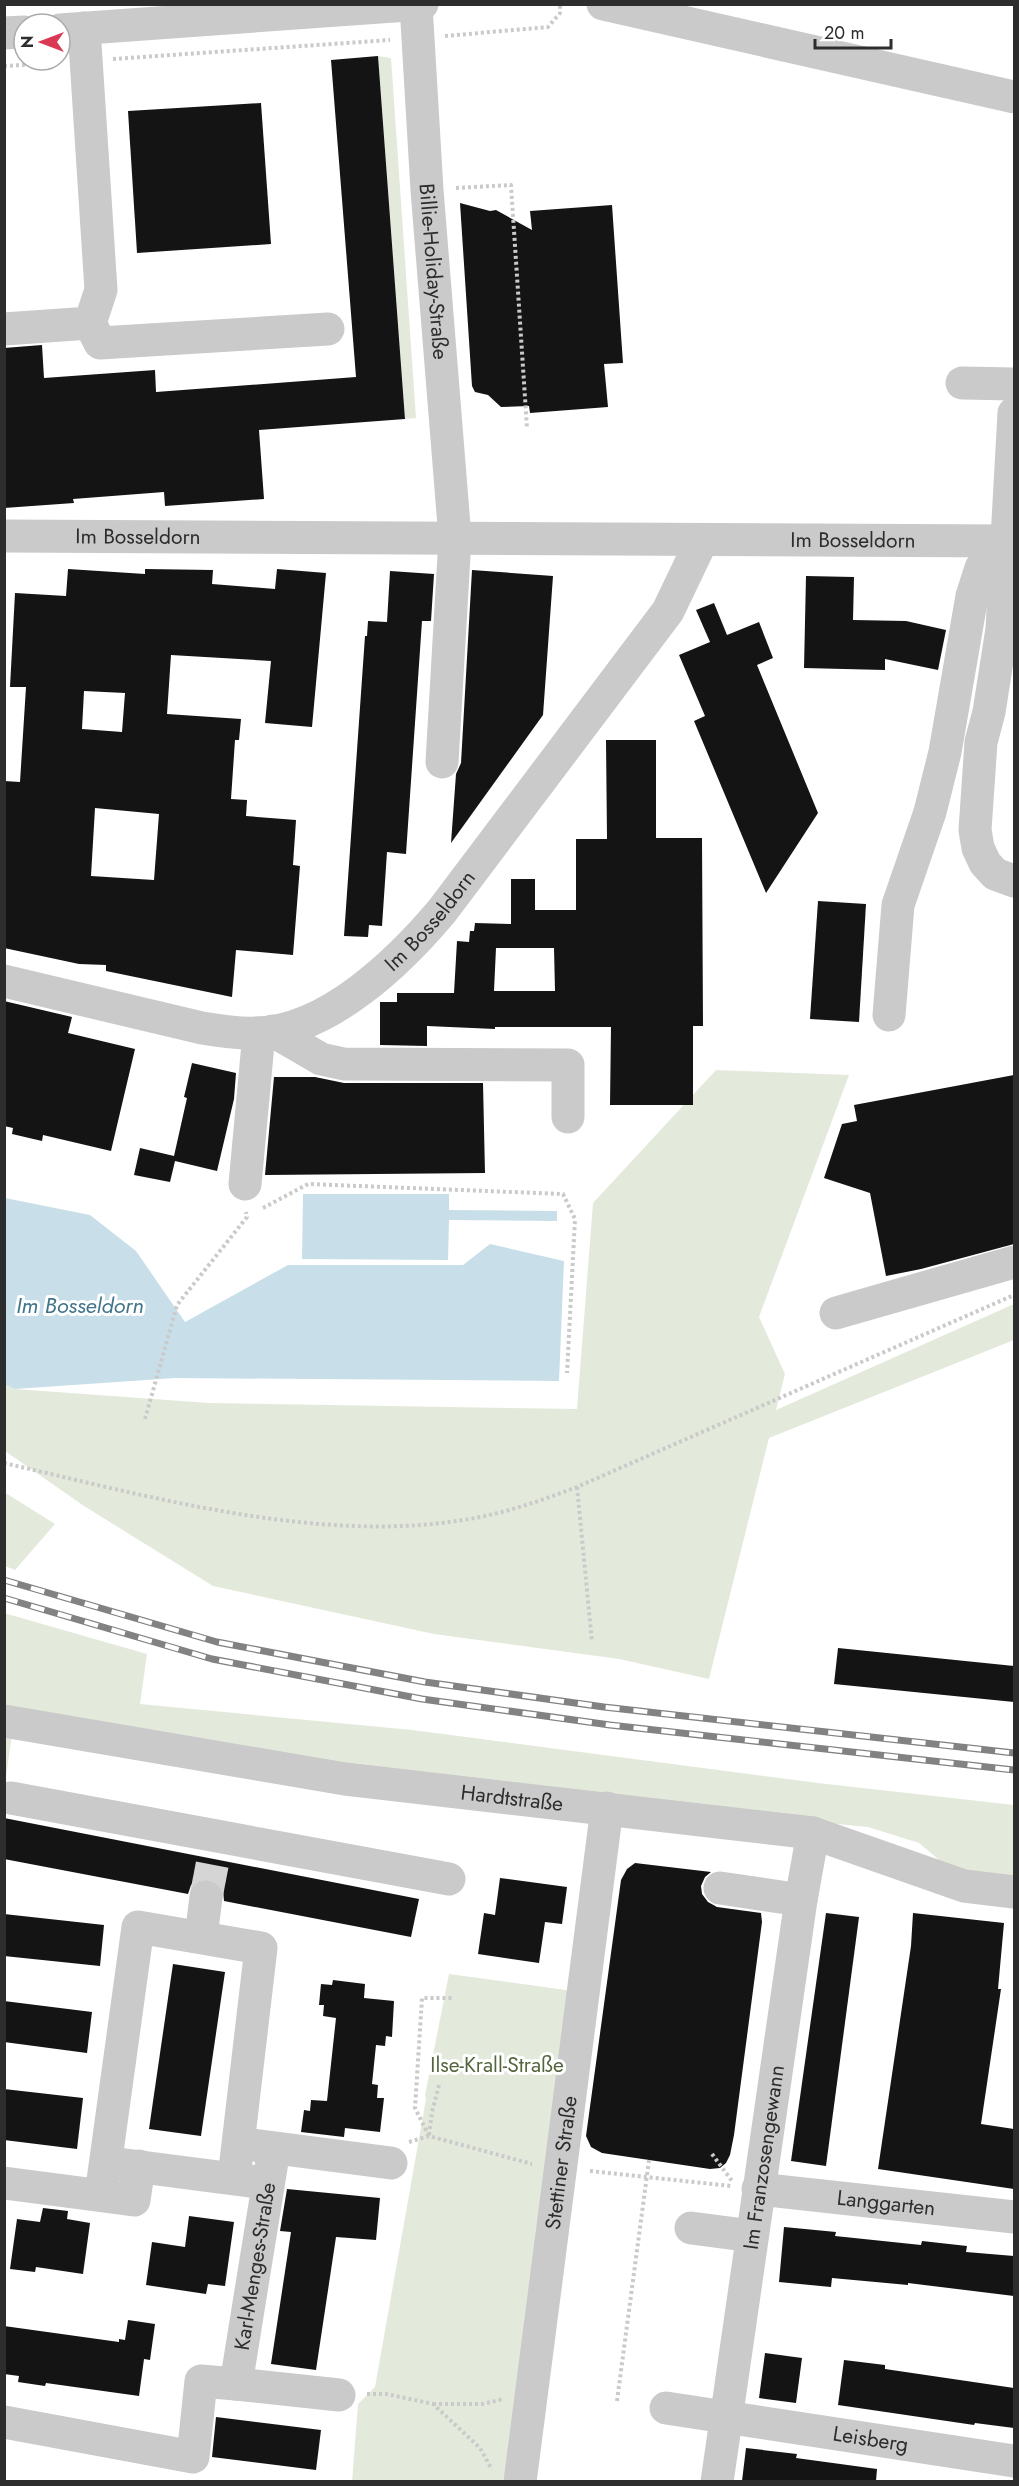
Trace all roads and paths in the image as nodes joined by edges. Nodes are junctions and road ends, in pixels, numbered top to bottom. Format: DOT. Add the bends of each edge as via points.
graph roads {
  1 [pos="422,4"];
  2 [pos="560,4"];
  3 [pos="603,4"];
  4 [pos="416,5"];
  5 [pos="192,13"];
  6 [pos="72,29"];
  7 [pos="419,38"];
  8 [pos="86,61"];
  9 [pos="4,66"];
  10 [pos="1014,97"];
  11 [pos="428,190"];
  12 [pos="90,323"];
  13 [pos="4,329"];
  14 [pos="328,329"];
  15 [pos="962,383"];
  16 [pos="1014,384"];
  17 [pos="1014,413"];
  18 [pos="527,428"];
  19 [pos="4,536"];
  20 [pos="455,538"];
  21 [pos="702,540"];
  22 [pos="1005,542"];
  23 [pos="1002,713"];
  24 [pos="442,762"];
  25 [pos="1012,880"];
  26 [pos="4,981"];
  27 [pos="889,1015"];
  28 [pos="266,1032"];
  29 [pos="568,1117"];
  30 [pos="244,1184"];
  31 [pos="247,1217"];
  32 [pos="1014,1262"];
  33 [pos="1014,1295"];
  34 [pos="836,1313"];
  35 [pos="567,1373"];
  36 [pos="145,1419"];
  37 [pos="4,1463"];
  38 [pos="577,1487"];
  39 [pos="592,1642"];
  40 [pos="4,1721"];
  41 [pos="11,1798"];
  42 [pos="607,1808"];
  43 [pos="813,1833"];
  44 [pos="449,1879"];
  45 [pos="720,1888"];
  46 [pos="1014,1892"];
  47 [pos="206,1898"];
  48 [pos="801,1900"];
  49 [pos="201,1937"];
  50 [pos="453,1998"];
  51 [pos="439,2085"];
  52 [pos="429,2136"];
  53 [pos="239,2143"];
  54 [pos="274,2149"];
  55 [pos="712,2154"];
  56 [pos="649,2160"];
  57 [pos="107,2162"];
  58 [pos="391,2163"];
  59 [pos="139,2166"];
  60 [pos="561,2168"];
  61 [pos="234,2178"];
  62 [pos="647,2178"];
  63 [pos="4,2183"];
  64 [pos="267,2184"];
  65 [pos="758,2189"];
  66 [pos="101,2195"];
  67 [pos="1014,2217"];
  68 [pos="691,2228"];
  69 [pos="752,2236"];
  70 [pos="236,2384"];
  71 [pos="531,2391"];
  72 [pos="339,2395"];
  73 [pos="617,2401"];
  74 [pos="433,2404"];
  75 [pos="666,2408"];
  76 [pos="726,2418"];
  77 [pos="4,2422"];
  78 [pos="1014,2460"];
  79 [pos="507,2477"];
  80 [pos="717,2481"];
  1 -- 4 [label="street"];
  2 -- 7 [label="path" via="560,13 548,27"];
  3 -- 10 [label="street"];
  4 -- 5 [label="street"];
  4 -- 7 [label="street, Billie-Holiday-Straße"];
  5 -- 6 [label="street"];
  6 -- 8 [label="street"];
  7 -- 8 [label="path"];
  7 -- 11 [label="street, Billie-Holiday-Straße"];
  8 -- 9 [label="path"];
  8 -- 12 [label="street" via="101,290"];
  11 -- 18 [label="path" via="511,185"];
  11 -- 20 [label="street, Billie-Holiday-Straße"];
  12 -- 13 [label="street"];
  12 -- 14 [label="street" via="100,344"];
  15 -- 16 [label="street"];
  17 -- 22 [label="street"];
  19 -- 20 [label="street, Im Bosseldorn"];
  20 -- 21 [label="street, Im Bosseldorn"];
  20 -- 24 [label="street, Billie-Holiday-Straße"];
  21 -- 22 [label="street, Im Bosseldorn"];
  21 -- 28 [label="street, Im Bosseldorn" via="668,611 539,786 419,938 346,1000 302,1023"];
  22 -- 23 [label="street"];
  22 -- 27 [label="street" via="981,568 972,596 945,752 930,812 898,905"];
  23 -- 25 [label="street" via="981,742 975,830 985,863 995,874"];
  26 -- 28 [label="street, Im Bosseldorn" via="202,1028"];
  28 -- 29 [label="street" via="321,1059 344,1064 568,1065"];
  28 -- 30 [label="street"];
  30 -- 31 [label="path"];
  31 -- 35 [label="path" via="308,1184 563,1194 575,1219"];
  31 -- 36 [label="path" via="177,1305"];
  32 -- 34 [label="street"];
  33 -- 38 [label="path"];
  37 -- 38 [label="path" via="157,1498 326,1524 380,1526 463,1520 529,1505"];
  38 -- 39 [label="path"];
  40 -- 42 [label="street, Hardtstraße" via="345,1779"];
  41 -- 44 [label="street" via="216,1843"];
  42 -- 43 [label="street, Hardtstraße"];
  42 -- 60 [label="street, Stettiner Straße"];
  43 -- 46 [label="street, Hardtstraße" via="964,1886"];
  43 -- 48 [label="street, Im Franzosengewann"];
  45 -- 48 [label="street"];
  47 -- 49 [label="street"];
  48 -- 65 [label="street, Im Franzosengewann"];
  49 -- 53 [label="street" via="261,1948"];
  49 -- 57 [label="street" via="138,1927"];
  50 -- 52 [label="path" via="422,1998 415,2108"];
  51 -- 52 [label="path"];
  52 -- 58 [label="path" via="405,2143"];
  52 -- 60 [label="path" via="537,2166"];
  53 -- 54 [label="street"];
  53 -- 61 [label="street"];
  54 -- 58 [label="street"];
  54 -- 64 [label="street, Karl-Menges-Straße"];
  55 -- 62 [label="path" via="735,2187"];
  56 -- 62 [label="path"];
  57 -- 59 [label="street"];
  57 -- 66 [label="street"];
  59 -- 61 [label="street"];
  59 -- 66 [label="street" via="134,2200"];
  60 -- 62 [label="path"];
  60 -- 71 [label="street, Stettiner Straße"];
  61 -- 64 [label="street"];
  62 -- 73 [label="path"];
  63 -- 66 [label="street"];
  64 -- 70 [label="street, Karl-Menges-Straße"];
  65 -- 67 [label="street, Langgarten"];
  65 -- 69 [label="street, Im Franzosengewann"];
  68 -- 69 [label="street"];
  69 -- 76 [label="street, Im Franzosengewann"];
  70 -- 72 [label="street"];
  70 -- 77 [label="street" via="201,2381 193,2457"];
  71 -- 74 [label="path" via="483,2404"];
  71 -- 79 [label="street, Stettiner Straße"];
  72 -- 74 [label="path" via="386,2394"];
  74 -- 79 [label="path"];
  75 -- 76 [label="street, Leisberg"];
  76 -- 78 [label="street, Leisberg"];
  76 -- 80 [label="street, Im Franzosengewann"];
}
